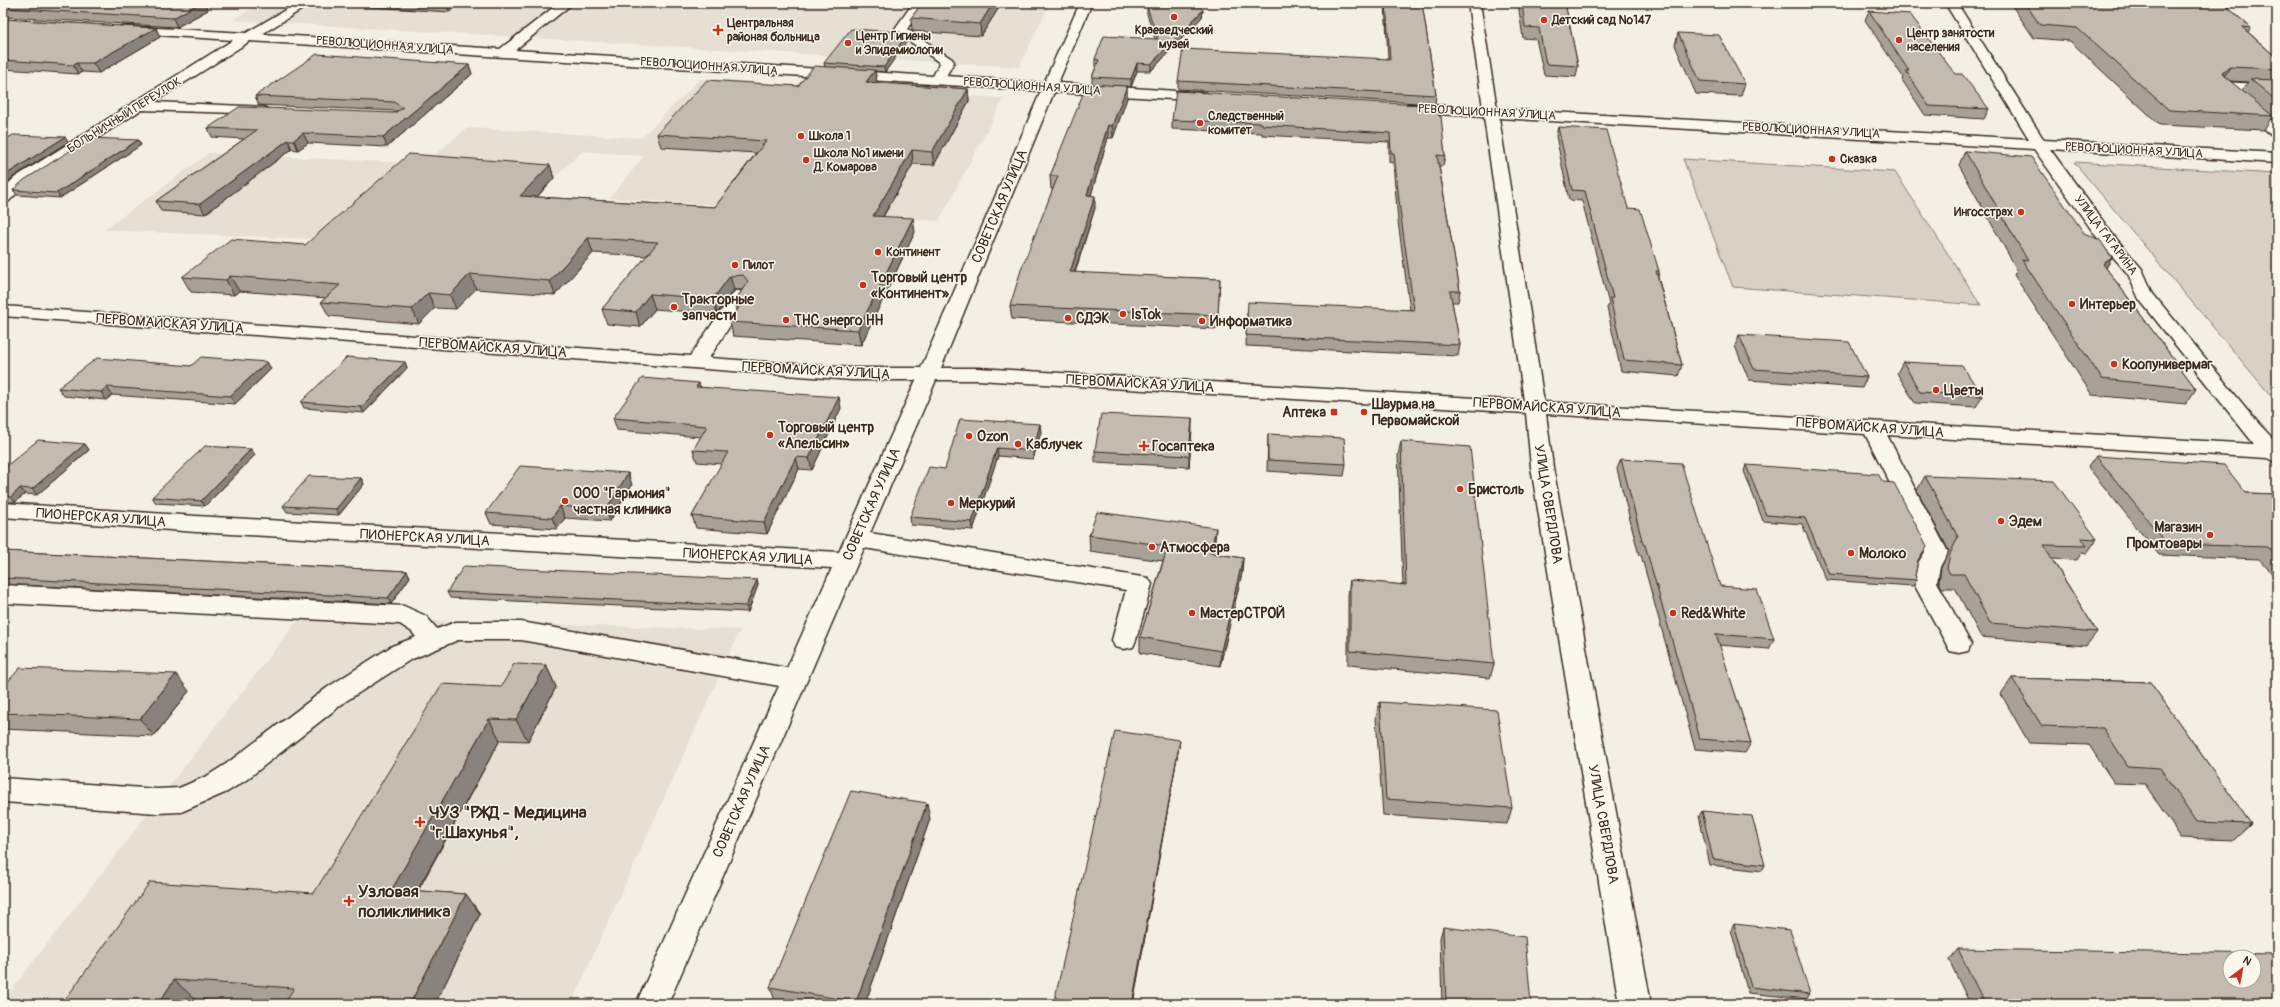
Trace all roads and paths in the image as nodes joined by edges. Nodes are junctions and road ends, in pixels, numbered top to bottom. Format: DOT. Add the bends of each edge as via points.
graph roads {
  1 [pos="306,3"];
  2 [pos="567,3"];
  3 [pos="919,3"];
  4 [pos="1086,3"];
  5 [pos="1474,3"];
  6 [pos="1951,3"];
  7 [pos="114,28"];
  8 [pos="249,36"];
  9 [pos="504,52"];
  10 [pos="937,81"];
  11 [pos="1049,88"];
  12 [pos="2277,89"];
  13 [pos="1222,97"];
  14 [pos="140,106"];
  15 [pos="1397,107"];
  16 [pos="280,112"];
  17 [pos="1491,112"];
  18 [pos="2277,132"];
  19 [pos="2039,145"];
  20 [pos="2277,158"];
  21 [pos="3,198"];
  22 [pos="741,295"];
  23 [pos="3,311"];
  24 [pos="696,362"];
  25 [pos="929,373"];
  26 [pos="1535,406"];
  27 [pos="1872,427"];
  28 [pos="2276,453"];
  29 [pos="3,510"];
  30 [pos="856,539"];
  31 [pos="846,561"];
  32 [pos="3,594"];
  33 [pos="1124,640"];
  34 [pos="429,642"];
  35 [pos="1959,644"];
  36 [pos="795,679"];
  37 [pos="3,790"];
  38 [pos="652,1004"];
  39 [pos="1635,1004"];
  1 -- 8 [label="street, БОЛЬНИЧНЫЙ ПЕРЕУЛОК"];
  2 -- 9 [label="street"];
  3 -- 10 [label="street" via="900,30 947,62"];
  4 -- 11 [label="street, СОВЕТСКАЯ УЛИЦА"];
  5 -- 17 [label="street, УЛИЦА СВЕРДЛОВА"];
  6 -- 19 [label="street, УЛИЦА ГАГАРИНА"];
  7 -- 8 [label="street, РЕВОЛЮЦИОННАЯ УЛИЦА"];
  8 -- 9 [label="street, РЕВОЛЮЦИОННАЯ УЛИЦА"];
  8 -- 14 [label="street, БОЛЬНИЧНЫЙ ПЕРЕУЛОК"];
  9 -- 10 [label="street, РЕВОЛЮЦИОННАЯ УЛИЦА"];
  10 -- 11 [label="street, РЕВОЛЮЦИОННАЯ УЛИЦА"];
  11 -- 13 [label="street, РЕВОЛЮЦИОННАЯ УЛИЦА"];
  11 -- 25 [label="street, СОВЕТСКАЯ УЛИЦА"];
  12 -- 18 [label="street" via="2222,86"];
  14 -- 16 [label="street"];
  14 -- 21 [label="street, БОЛЬНИЧНЫЙ ПЕРЕУЛОК" via="20,181"];
  15 -- 17 [label="street, РЕВОЛЮЦИОННАЯ УЛИЦА"];
  17 -- 19 [label="street, РЕВОЛЮЦИОННАЯ УЛИЦА"];
  17 -- 26 [label="street, УЛИЦА СВЕРДЛОВА"];
  19 -- 20 [label="street, РЕВОЛЮЦИОННАЯ УЛИЦА"];
  19 -- 28 [label="street, УЛИЦА ГАГАРИНА" via="2107,239 2136,273 2145,295 2252,429"];
  22 -- 24 [label="street"];
  23 -- 24 [label="street, ПЕРВОМАЙСКАЯ УЛИЦА"];
  24 -- 25 [label="street, ПЕРВОМАЙСКАЯ УЛИЦА" via="852,374"];
  25 -- 26 [label="street, ПЕРВОМАЙСКАЯ УЛИЦА"];
  25 -- 30 [label="street, СОВЕТСКАЯ УЛИЦА"];
  26 -- 27 [label="street, ПЕРВОМАЙСКАЯ УЛИЦА"];
  26 -- 39 [label="street, УЛИЦА СВЕРДЛОВА" via="1543,475"];
  27 -- 28 [label="street, ПЕРВОМАЙСКАЯ УЛИЦА"];
  27 -- 35 [label="street" via="1937,552 1928,566 1925,582"];
  29 -- 31 [label="street, ПИОНЕРСКАЯ УЛИЦА" via="212,525"];
  30 -- 31 [label="street, СОВЕТСКАЯ УЛИЦА"];
  30 -- 33 [label="street" via="1140,584"];
  31 -- 36 [label="street, СОВЕТСКАЯ УЛИЦА"];
  32 -- 34 [label="street" via="404,615 418,622 428,632"];
  34 -- 36 [label="street" via="456,631 521,631"];
  34 -- 37 [label="street" via="401,653 337,694 236,772 217,784 180,800 157,801"];
  36 -- 38 [label="street, СОВЕТСКАЯ УЛИЦА"];
}
